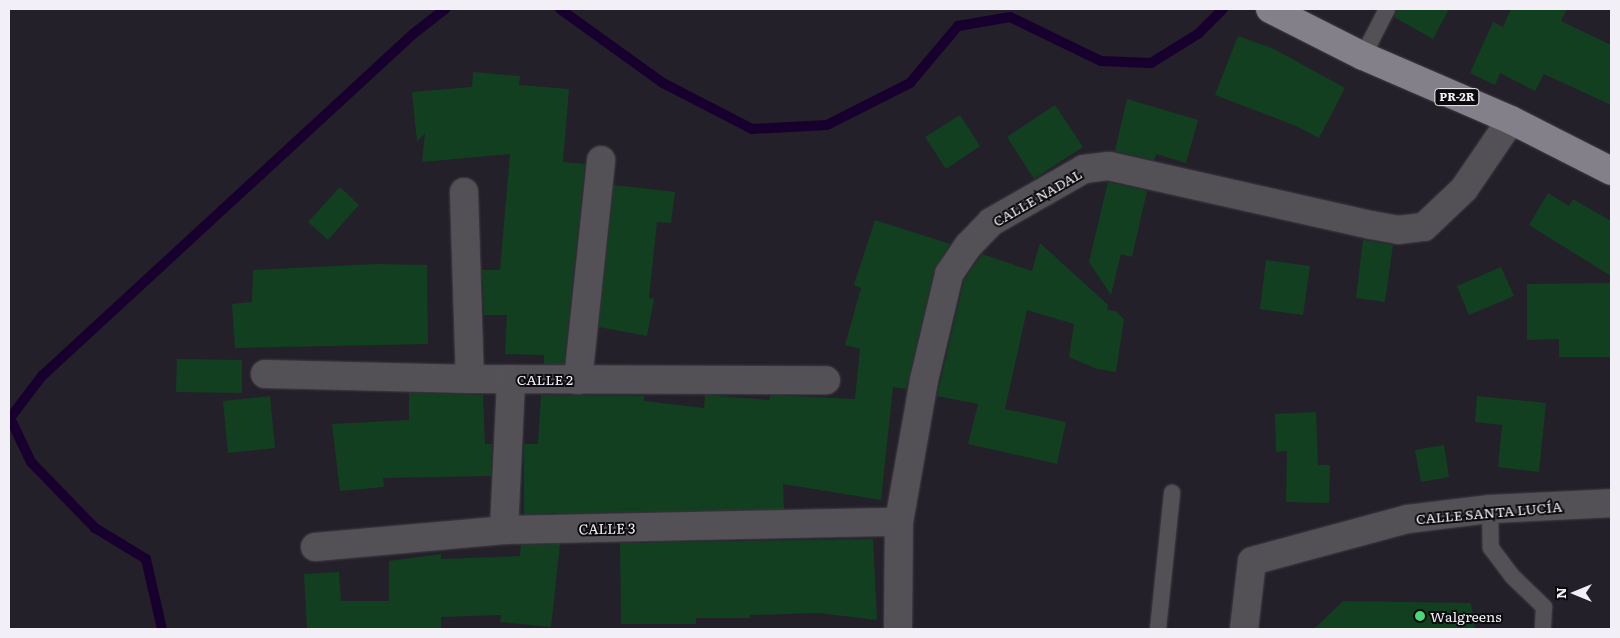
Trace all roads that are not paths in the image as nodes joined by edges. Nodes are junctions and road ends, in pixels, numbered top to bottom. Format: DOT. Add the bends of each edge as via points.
graph roads {
  1 [pos="1270,9"];
  2 [pos="1387,9"];
  3 [pos="1363,56"];
  4 [pos="1510,120"];
  5 [pos="601,160"];
  6 [pos="1610,167"];
  7 [pos="464,192"];
  8 [pos="265,374"];
  9 [pos="470,379"];
  10 [pos="511,379"];
  11 [pos="578,380"];
  12 [pos="826,380"];
  13 [pos="1172,493"];
  14 [pos="1611,503"];
  15 [pos="1490,510"];
  16 [pos="900,522"];
  17 [pos="504,530"];
  18 [pos="315,547"];
  19 [pos="898,629"];
  20 [pos="1158,629"];
  21 [pos="1244,629"];
  22 [pos="1543,629"];
  1 -- 3 [label="main road, PR-2R"];
  2 -- 3 [label="lane"];
  3 -- 4 [label="main road, PR-2R"];
  4 -- 6 [label="main road, PR-2R"];
  4 -- 16 [label="street, CALLE NADAL" via="1464,189 1424,227 1398,230 1371,225 1109,166 1084,169 992,222 968,246 949,274 924,380"];
  5 -- 11 [label="street"];
  7 -- 9 [label="street"];
  8 -- 9 [label="street, CALLE 2"];
  9 -- 10 [label="street, CALLE 2"];
  10 -- 11 [label="street, CALLE 2"];
  10 -- 17 [label="street"];
  11 -- 12 [label="street, CALLE 2"];
  13 -- 20 [label="lane"];
  14 -- 15 [label="street, CALLE SANTA LUCÍA"];
  15 -- 21 [label="street, CALLE SANTA LUCÍA" via="1408,519 1252,561"];
  15 -- 22 [label="lane" via="1491,548 1512,576 1544,607"];
  16 -- 17 [label="street, CALLE 3"];
  16 -- 19 [label="street, CALLE NADAL"];
  17 -- 18 [label="street, CALLE 3"];
}
